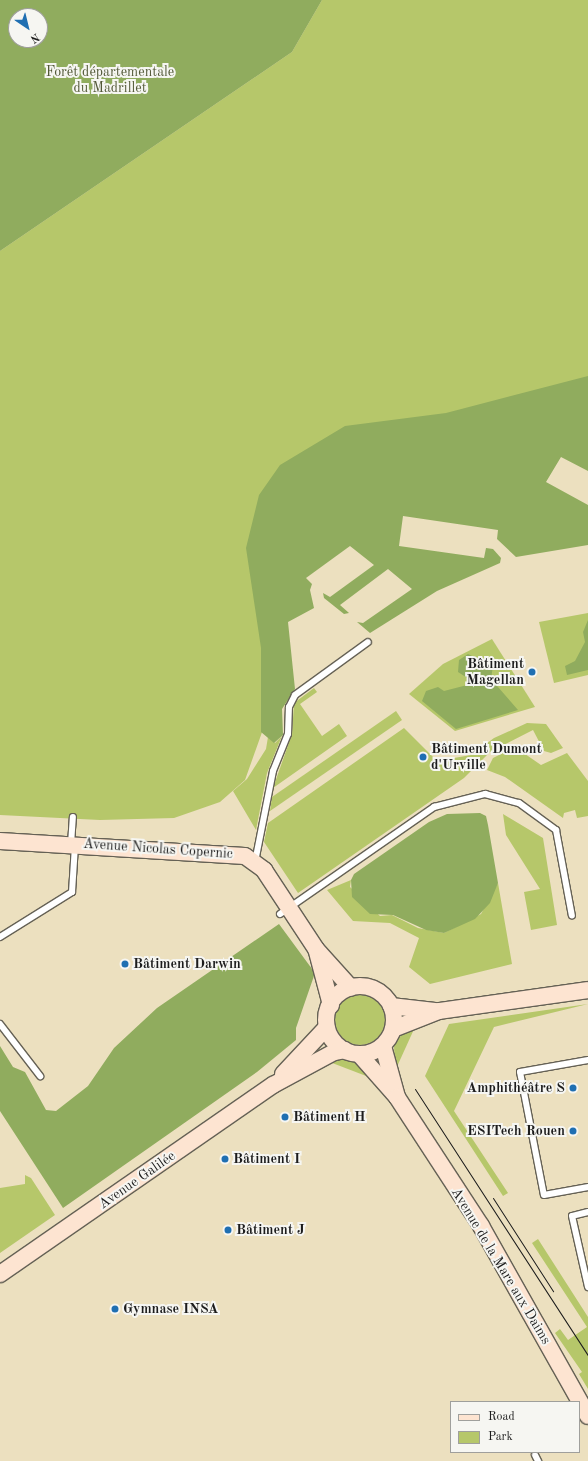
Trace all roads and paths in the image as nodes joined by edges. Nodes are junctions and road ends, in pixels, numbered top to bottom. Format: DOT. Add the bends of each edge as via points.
graph roads {
  1 [pos="368,642"];
  2 [pos="73,816"];
  3 [pos="0,841"];
  4 [pos="73,844"];
  5 [pos="255,862"];
  6 [pos="284,911"];
  7 [pos="572,916"];
  8 [pos="0,937"];
  9 [pos="316,949"];
  10 [pos="351,988"];
  11 [pos="588,990"];
  12 [pos="331,1005"];
  13 [pos="391,1006"];
  14 [pos="439,1011"];
  15 [pos="0,1024"];
  16 [pos="328,1027"];
  17 [pos="393,1029"];
  18 [pos="383,1046"];
  19 [pos="352,1052"];
  20 [pos="588,1060"];
  21 [pos="40,1076"];
  22 [pos="273,1085"];
  23 [pos="397,1097"];
  24 [pos="588,1187"];
  25 [pos="588,1212"];
  26 [pos="588,1252"];
  27 [pos="581,1254"];
  28 [pos="0,1274"];
  29 [pos="588,1287"];
  30 [pos="580,1401"];
  31 [pos="580,1402"];
  32 [pos="588,1416"];
  1 -- 5 [label="lane" via="295,695 289,706 288,734 273,771"];
  2 -- 4 [label="lane"];
  3 -- 4 [label="street, Avenue Nicolas Copernic"];
  4 -- 5 [label="street, Avenue Nicolas Copernic" via="229,852"];
  4 -- 8 [label="lane" via="72,892"];
  5 -- 6 [label="street"];
  6 -- 7 [label="lane" via="434,807 485,794 519,803 556,830"];
  6 -- 9 [label="street"];
  9 -- 10 [label="street"];
  9 -- 12 [label="street"];
  10 -- 12 [label="street"];
  10 -- 13 [label="street" via="371,988"];
  11 -- 14 [label="street"];
  12 -- 16 [label="street"];
  13 -- 14 [label="street"];
  13 -- 17 [label="street"];
  14 -- 17 [label="street"];
  15 -- 21 [label="lane"];
  16 -- 19 [label="street" via="337,1045"];
  16 -- 22 [label="street, Avenue Galilée"];
  17 -- 18 [label="street"];
  18 -- 19 [label="street"];
  18 -- 23 [label="street, Avenue de la Mare aux Daims"];
  19 -- 22 [label="street, Avenue Galilée" via="329,1055"];
  19 -- 23 [label="street, Avenue de la Mare aux Daims"];
  20 -- 24 [label="lane" via="520,1072 544,1195"];
  22 -- 28 [label="street, Avenue Galilée"];
  23 -- 30 [label="street, Avenue de la Mare aux Daims" via="481,1226"];
  25 -- 27 [label="lane" via="572,1216"];
  26 -- 27 [label="lane"];
  27 -- 29 [label="lane"];
  31 -- 32 [label="street, Avenue de la Mare aux Daims"];
}
